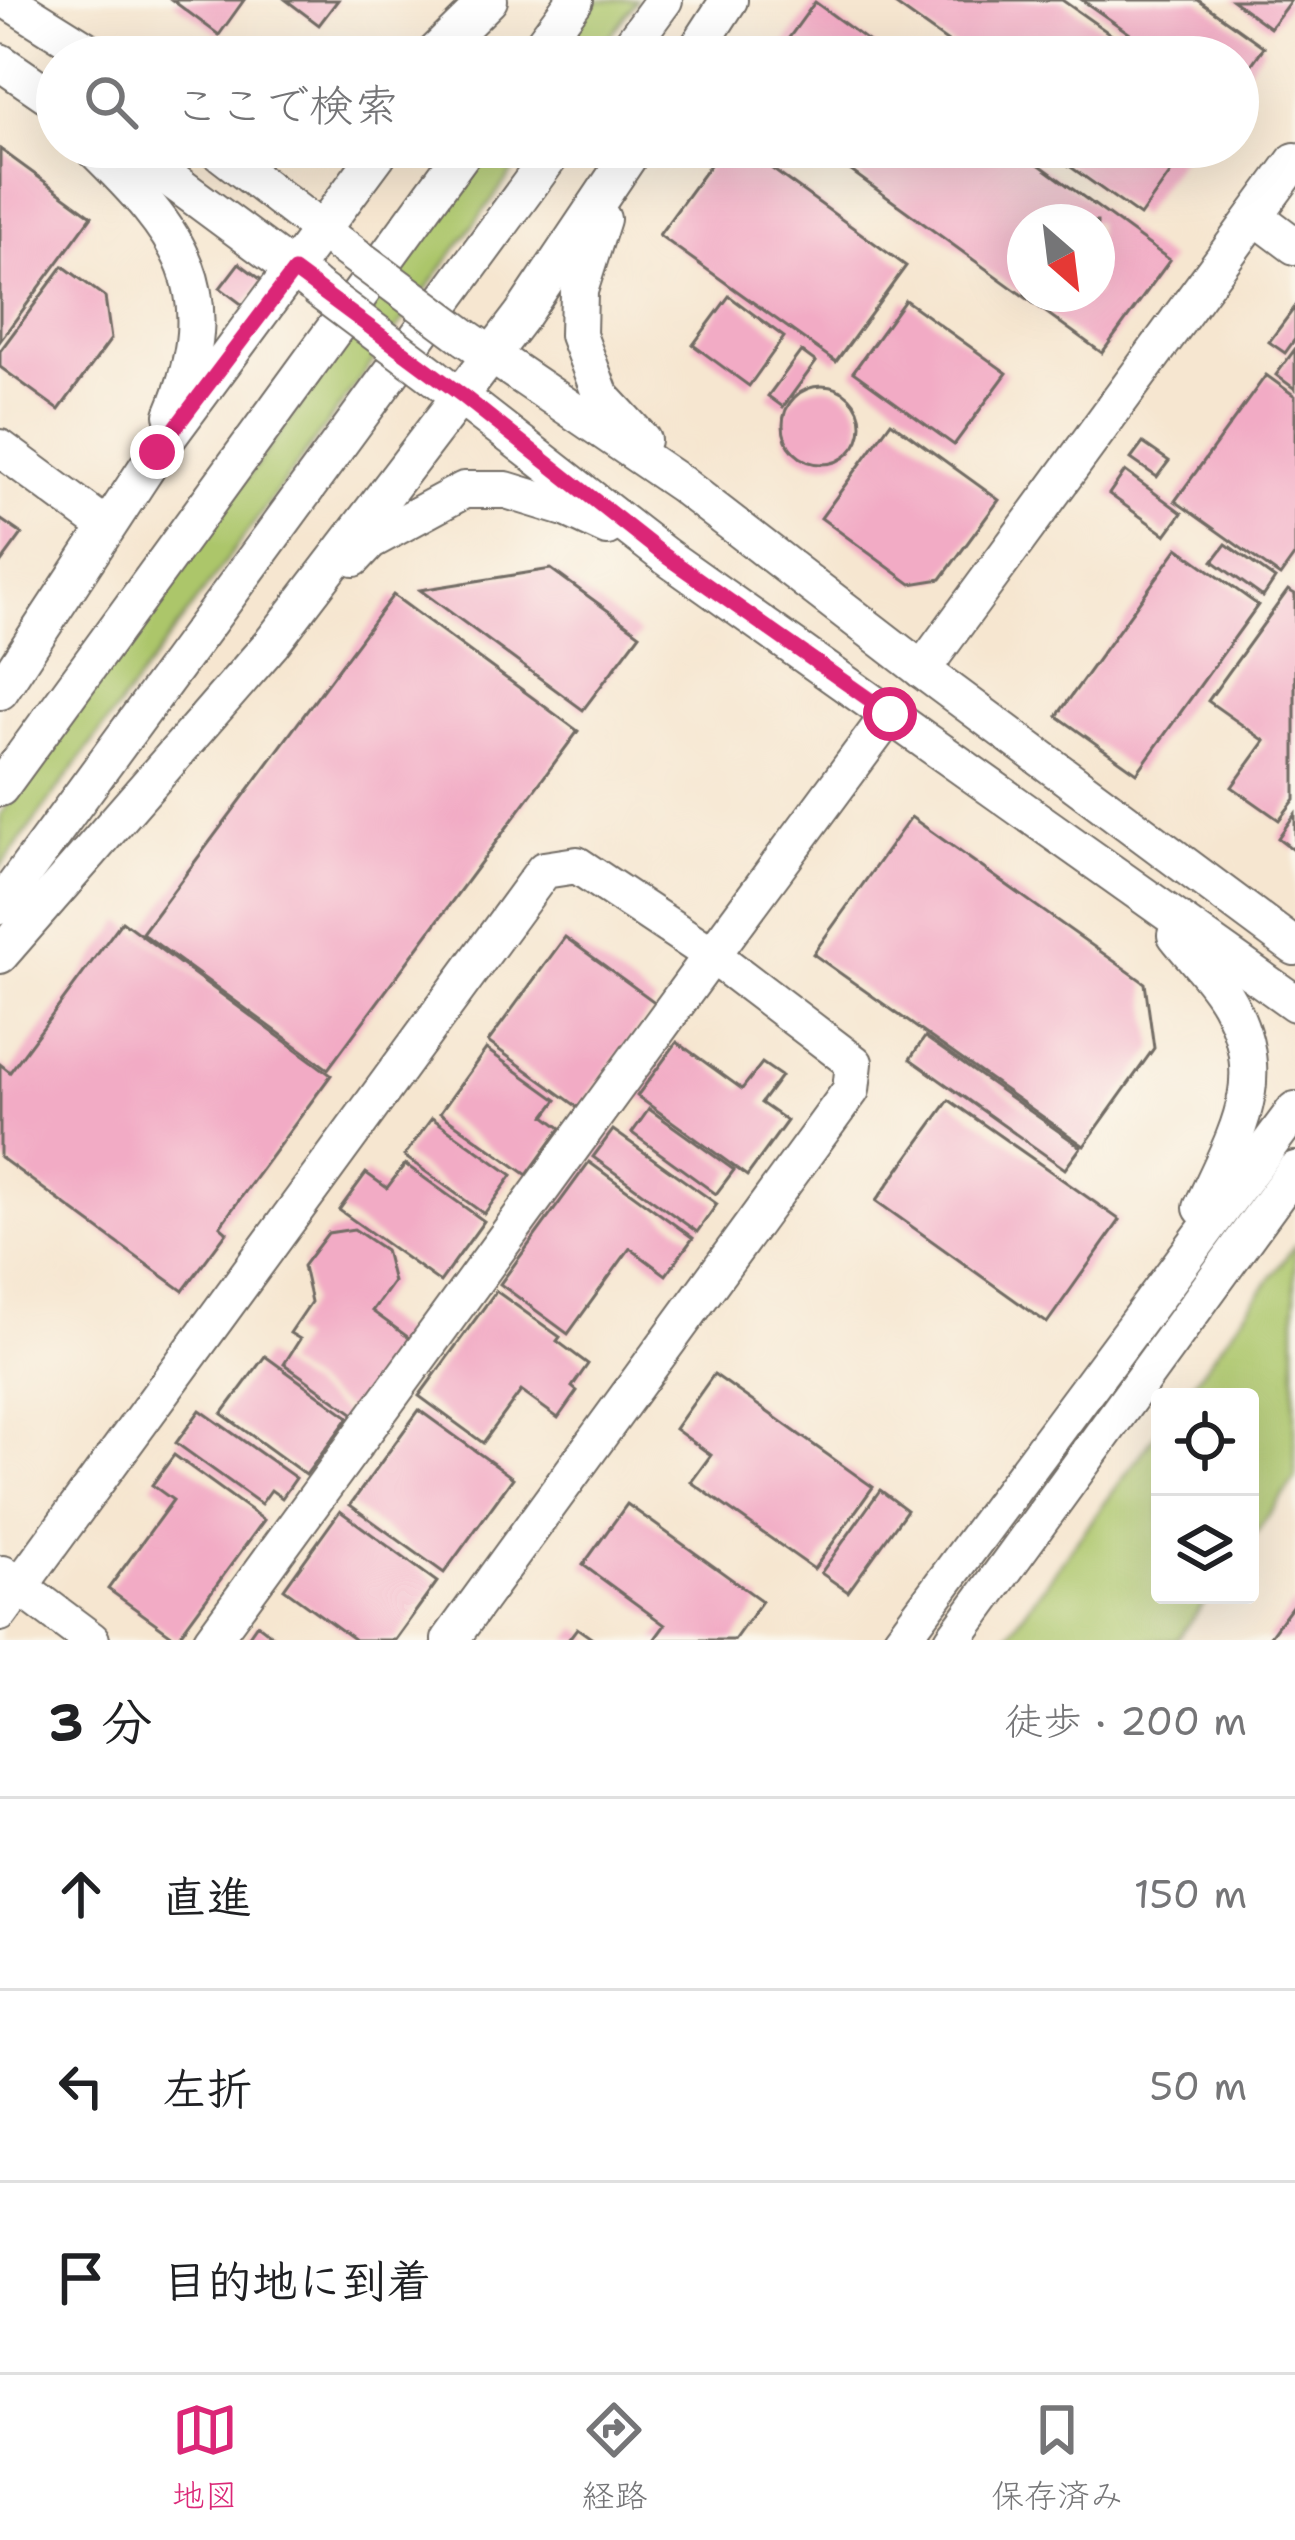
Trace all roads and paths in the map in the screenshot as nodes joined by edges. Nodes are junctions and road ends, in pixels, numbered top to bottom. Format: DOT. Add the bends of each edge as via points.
graph roads {
  1 [pos="7,0"];
  2 [pos="491,0"];
  3 [pos="575,0"];
  4 [pos="664,0"];
  5 [pos="729,0"];
  6 [pos="68,36"];
  7 [pos="453,36"];
  8 [pos="465,36"];
  9 [pos="548,36"];
  10 [pos="637,36"];
  11 [pos="706,36"];
  12 [pos="12,71"];
  13 [pos="36,93"];
  14 [pos="1295,161"];
  15 [pos="113,168"];
  16 [pos="156,168"];
  17 [pos="240,168"];
  18 [pos="372,168"];
  19 [pos="452,168"];
  20 [pos="542,168"];
  21 [pos="620,168"];
  22 [pos="623,168"];
  23 [pos="1255,216"];
  24 [pos="333,239"];
  25 [pos="1295,245"];
  26 [pos="304,279"];
  27 [pos="478,347"];
  28 [pos="449,386"];
  29 [pos="0,448"];
  30 [pos="157,452"];
  31 [pos="681,484"];
  32 [pos="107,526"];
  33 [pos="664,555"];
  34 [pos="271,644"];
  35 [pos="922,670"];
  36 [pos="0,692"];
  37 [pos="890,714"];
  38 [pos="0,788"];
  39 [pos="1149,902"];
  40 [pos="0,906"];
  41 [pos="1295,946"];
  42 [pos="712,955"];
  43 [pos="0,956"];
  44 [pos="1295,1003"];
  45 [pos="1295,1110"];
  46 [pos="1295,1170"];
  47 [pos="1295,1194"];
  48 [pos="1254,1229"];
  49 [pos="1173,1271"];
  50 [pos="6,1591"];
  51 [pos="92,1640"];
  52 [pos="212,1640"];
  53 [pos="449,1640"];
  54 [pos="901,1640"];
  55 [pos="953,1640"];
  1 -- 6 [label="street"];
  2 -- 7 [label="street"];
  2 -- 8 [label="street"];
  3 -- 9 [label="street"];
  4 -- 10 [label="street"];
  5 -- 11 [label="street"];
  12 -- 13 [label="street"];
  14 -- 23 [label="street"];
  15 -- 30 [label="street" via="146,200 193,283 184,387"];
  16 -- 26 [label="street"];
  17 -- 24 [label="street"];
  18 -- 24 [label="street"];
  19 -- 38 [label="street"];
  20 -- 40 [label="street"];
  21 -- 27 [label="street"];
  22 -- 31 [label="street" via="578,291 578,335 601,396"];
  23 -- 25 [label="street"];
  23 -- 35 [label="street"];
  24 -- 26 [label="street"];
  24 -- 27 [label="street, bridge"];
  26 -- 28 [label="street, bridge"];
  26 -- 30 [label="street"];
  27 -- 28 [label="street"];
  27 -- 31 [label="street"];
  28 -- 33 [label="street"];
  28 -- 34 [label="street"];
  29 -- 32 [label="street"];
  30 -- 32 [label="street"];
  31 -- 35 [label="street"];
  32 -- 36 [label="street"];
  33 -- 34 [label="street" via="568,509 506,490 464,490 370,542"];
  33 -- 37 [label="street"];
  34 -- 43 [label="street"];
  35 -- 41 [label="street"];
  37 -- 39 [label="street"];
  37 -- 42 [label="street"];
  39 -- 44 [label="street"];
  39 -- 49 [label="street" via="1228,1001 1251,1058 1243,1119"];
  42 -- 50 [label="street" via="577,865 544,870"];
  42 -- 52 [label="street"];
  42 -- 53 [label="street" via="854,1063 851,1090"];
  45 -- 49 [label="street"];
  46 -- 48 [label="street"];
  47 -- 48 [label="street"];
  48 -- 55 [label="street"];
  49 -- 54 [label="street"];
  50 -- 51 [label="street"];
}
